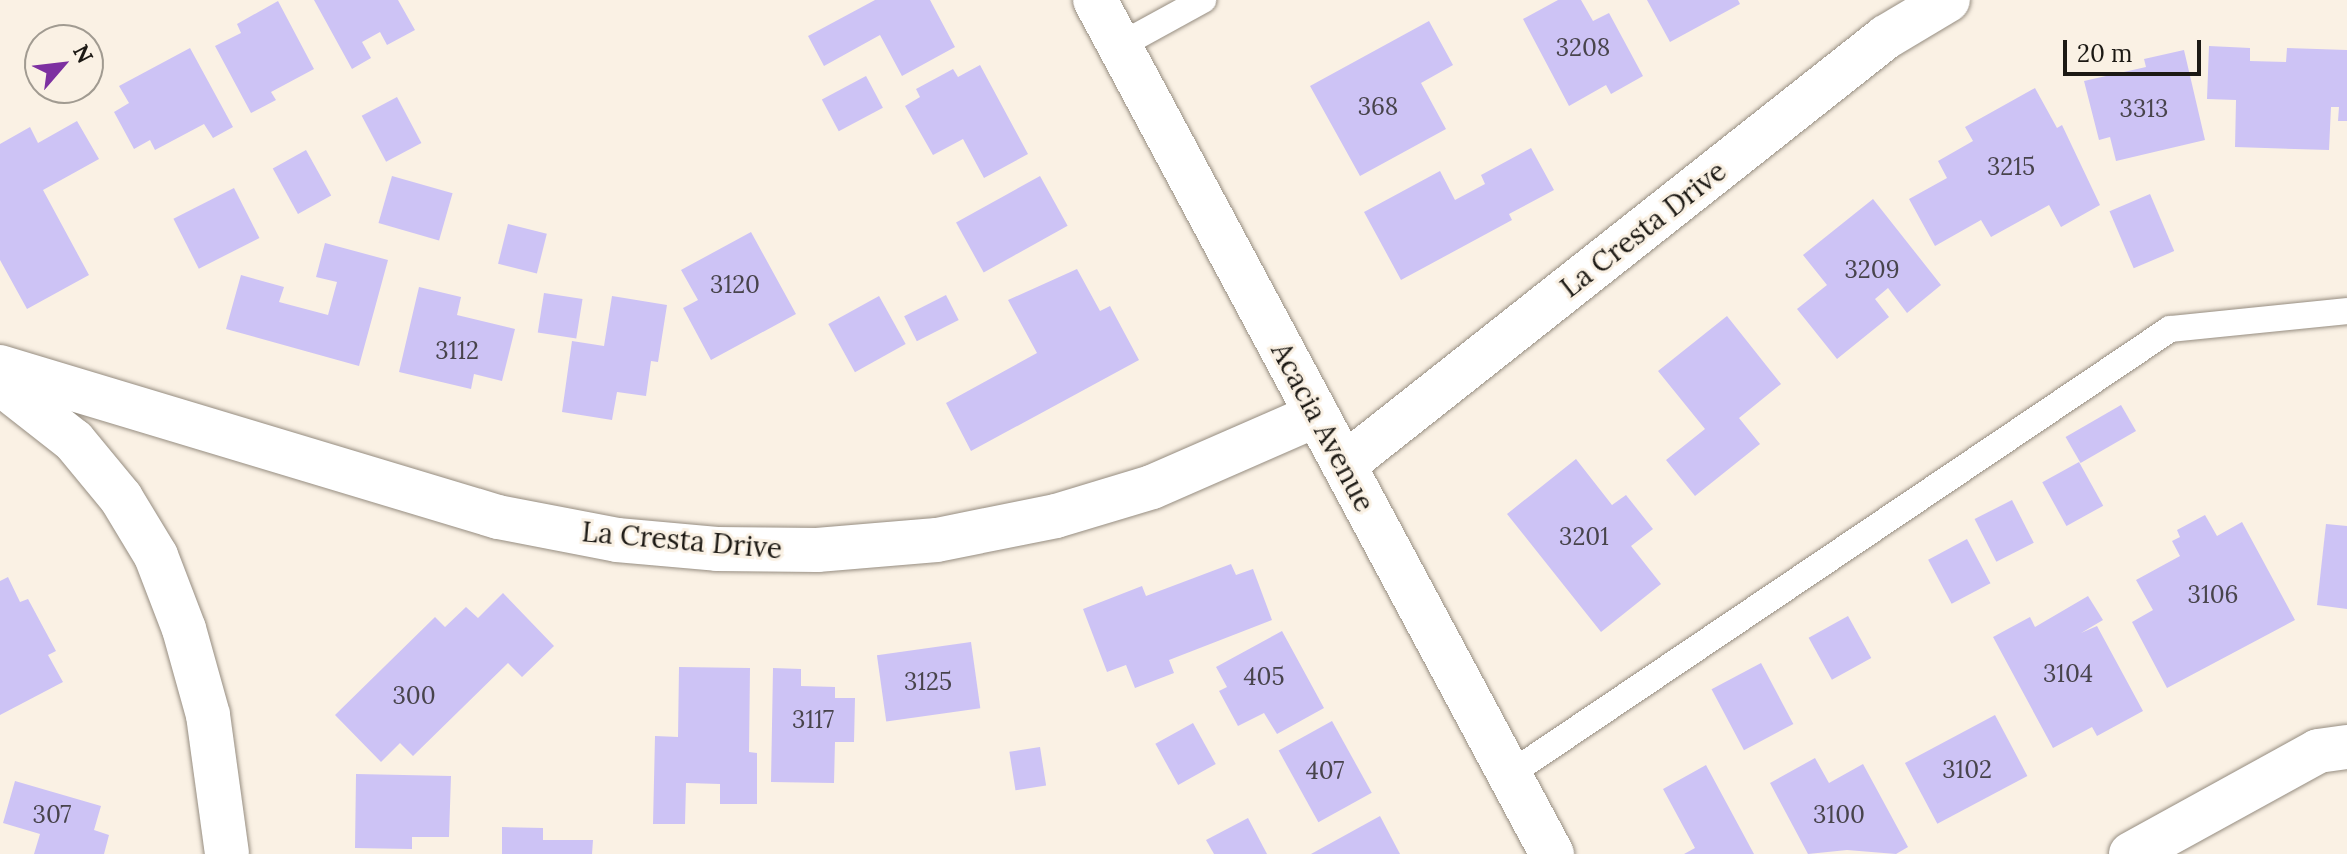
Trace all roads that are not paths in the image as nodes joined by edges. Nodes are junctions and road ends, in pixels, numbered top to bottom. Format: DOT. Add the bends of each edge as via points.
graph roads {
  1 [pos="1095,0"];
  2 [pos="1203,0"];
  3 [pos="1948,0"];
  4 [pos="1119,46"];
  5 [pos="2347,311"];
  6 [pos="0,367"];
  7 [pos="0,383"];
  8 [pos="1317,415"];
  9 [pos="1344,465"];
  10 [pos="2347,747"];
  11 [pos="1510,774"];
  12 [pos="227,854"];
  13 [pos="1552,854"];
  14 [pos="2131,854"];
  1 -- 4 [label="street, Acacia Avenue"];
  2 -- 4 [label="lane"];
  3 -- 9 [label="street, La Cresta Drive" via="1886,37"];
  4 -- 8 [label="street, Acacia Avenue"];
  5 -- 11 [label="lane" via="2170,329"];
  6 -- 8 [label="street, La Cresta Drive" via="498,517 617,540 717,549 817,550 937,540 1056,516 1152,487"];
  7 -- 12 [label="street" via="74,441 121,498 156,556 208,715"];
  8 -- 9 [label="street, Acacia Avenue"];
  9 -- 11 [label="street, Acacia Avenue"];
  10 -- 14 [label="street" via="2318,751"];
  11 -- 13 [label="street, Acacia Avenue"];
}
